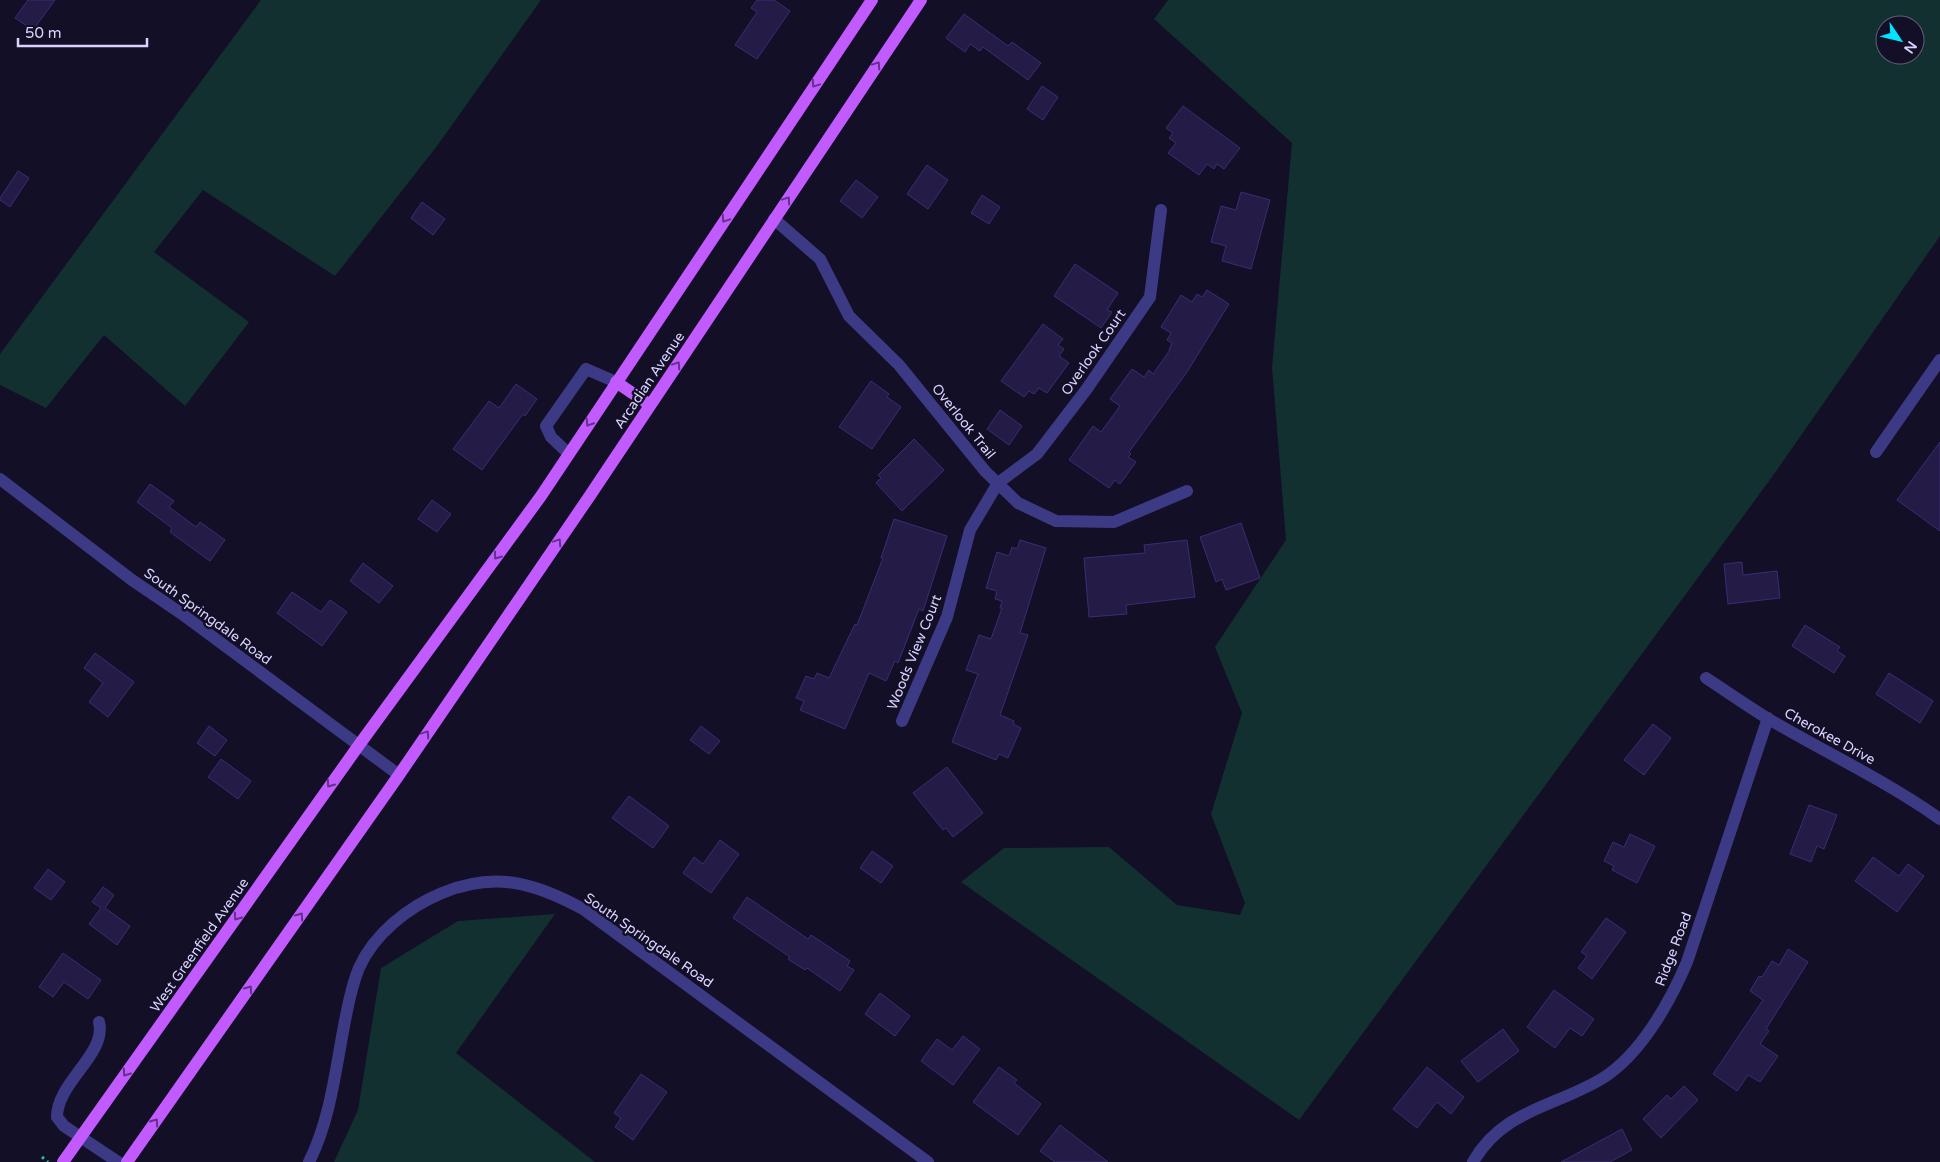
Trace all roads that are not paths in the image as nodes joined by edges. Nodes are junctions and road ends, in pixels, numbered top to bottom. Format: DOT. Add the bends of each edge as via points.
graph roads {
  1 [pos="872,0"];
  2 [pos="921,0"];
  3 [pos="1161,210"];
  4 [pos="774,219"];
  5 [pos="1940,360"];
  6 [pos="616,382"];
  7 [pos="650,405"];
  8 [pos="1876,452"];
  9 [pos="569,454"];
  10 [pos="0,479"];
  11 [pos="998,483"];
  12 [pos="1188,491"];
  13 [pos="1706,678"];
  14 [pos="1768,718"];
  15 [pos="902,721"];
  16 [pos="359,745"];
  17 [pos="399,774"];
  18 [pos="1940,819"];
  19 [pos="99,1022"];
  20 [pos="80,1138"];
  21 [pos="63,1162"];
  22 [pos="118,1162"];
  23 [pos="127,1162"];
  24 [pos="309,1162"];
  25 [pos="928,1162"];
  26 [pos="1473,1162"];
  1 -- 6 [label="main road, Arcadian Avenue, one-way"];
  4 -- 2 [label="main road, Arcadian Avenue, one-way"];
  3 -- 11 [label="street, Overlook Court" via="1150,297 1037,454"];
  7 -- 4 [label="main road, Arcadian Avenue, one-way"];
  4 -- 11 [label="street, Overlook Trail" via="820,259 849,316 899,365"];
  5 -- 8 [label="street"];
  6 -- 7 [label="main road"];
  6 -- 9 [label="main road, Arcadian Avenue, one-way"];
  6 -- 9 [label="street" via="586,369 546,426"];
  17 -- 7 [label="main road, Arcadian Avenue, one-way"];
  9 -- 16 [label="main road, Arcadian Avenue, one-way"];
  10 -- 16 [label="street, South Springdale Road" via="132,580"];
  11 -- 12 [label="street, Overlook Trail" via="1018,503 1056,521 1114,522"];
  11 -- 15 [label="street, Woods View Court" via="970,530 947,617"];
  13 -- 14 [label="street, Cherokee Drive"];
  14 -- 18 [label="street, Cherokee Drive" via="1843,759"];
  14 -- 26 [label="street, Ridge Road" via="1687,962 1658,1019 1605,1077 1528,1111 1490,1140"];
  16 -- 17 [label="street, South Springdale Road"];
  16 -- 20 [label="main road, West Greenfield Avenue, one-way"];
  23 -- 17 [label="main road, one-way"];
  19 -- 20 [label="street" via="101,1029 97,1043 58,1103 58,1120"];
  20 -- 21 [label="main road, West Greenfield Avenue"];
  20 -- 22 [label="street"];
  24 -- 25 [label="street, South Springdale Road" via="324,1129 350,993 371,948 397,920 437,895 456,887 502,880 550,892 583,909"];
}
